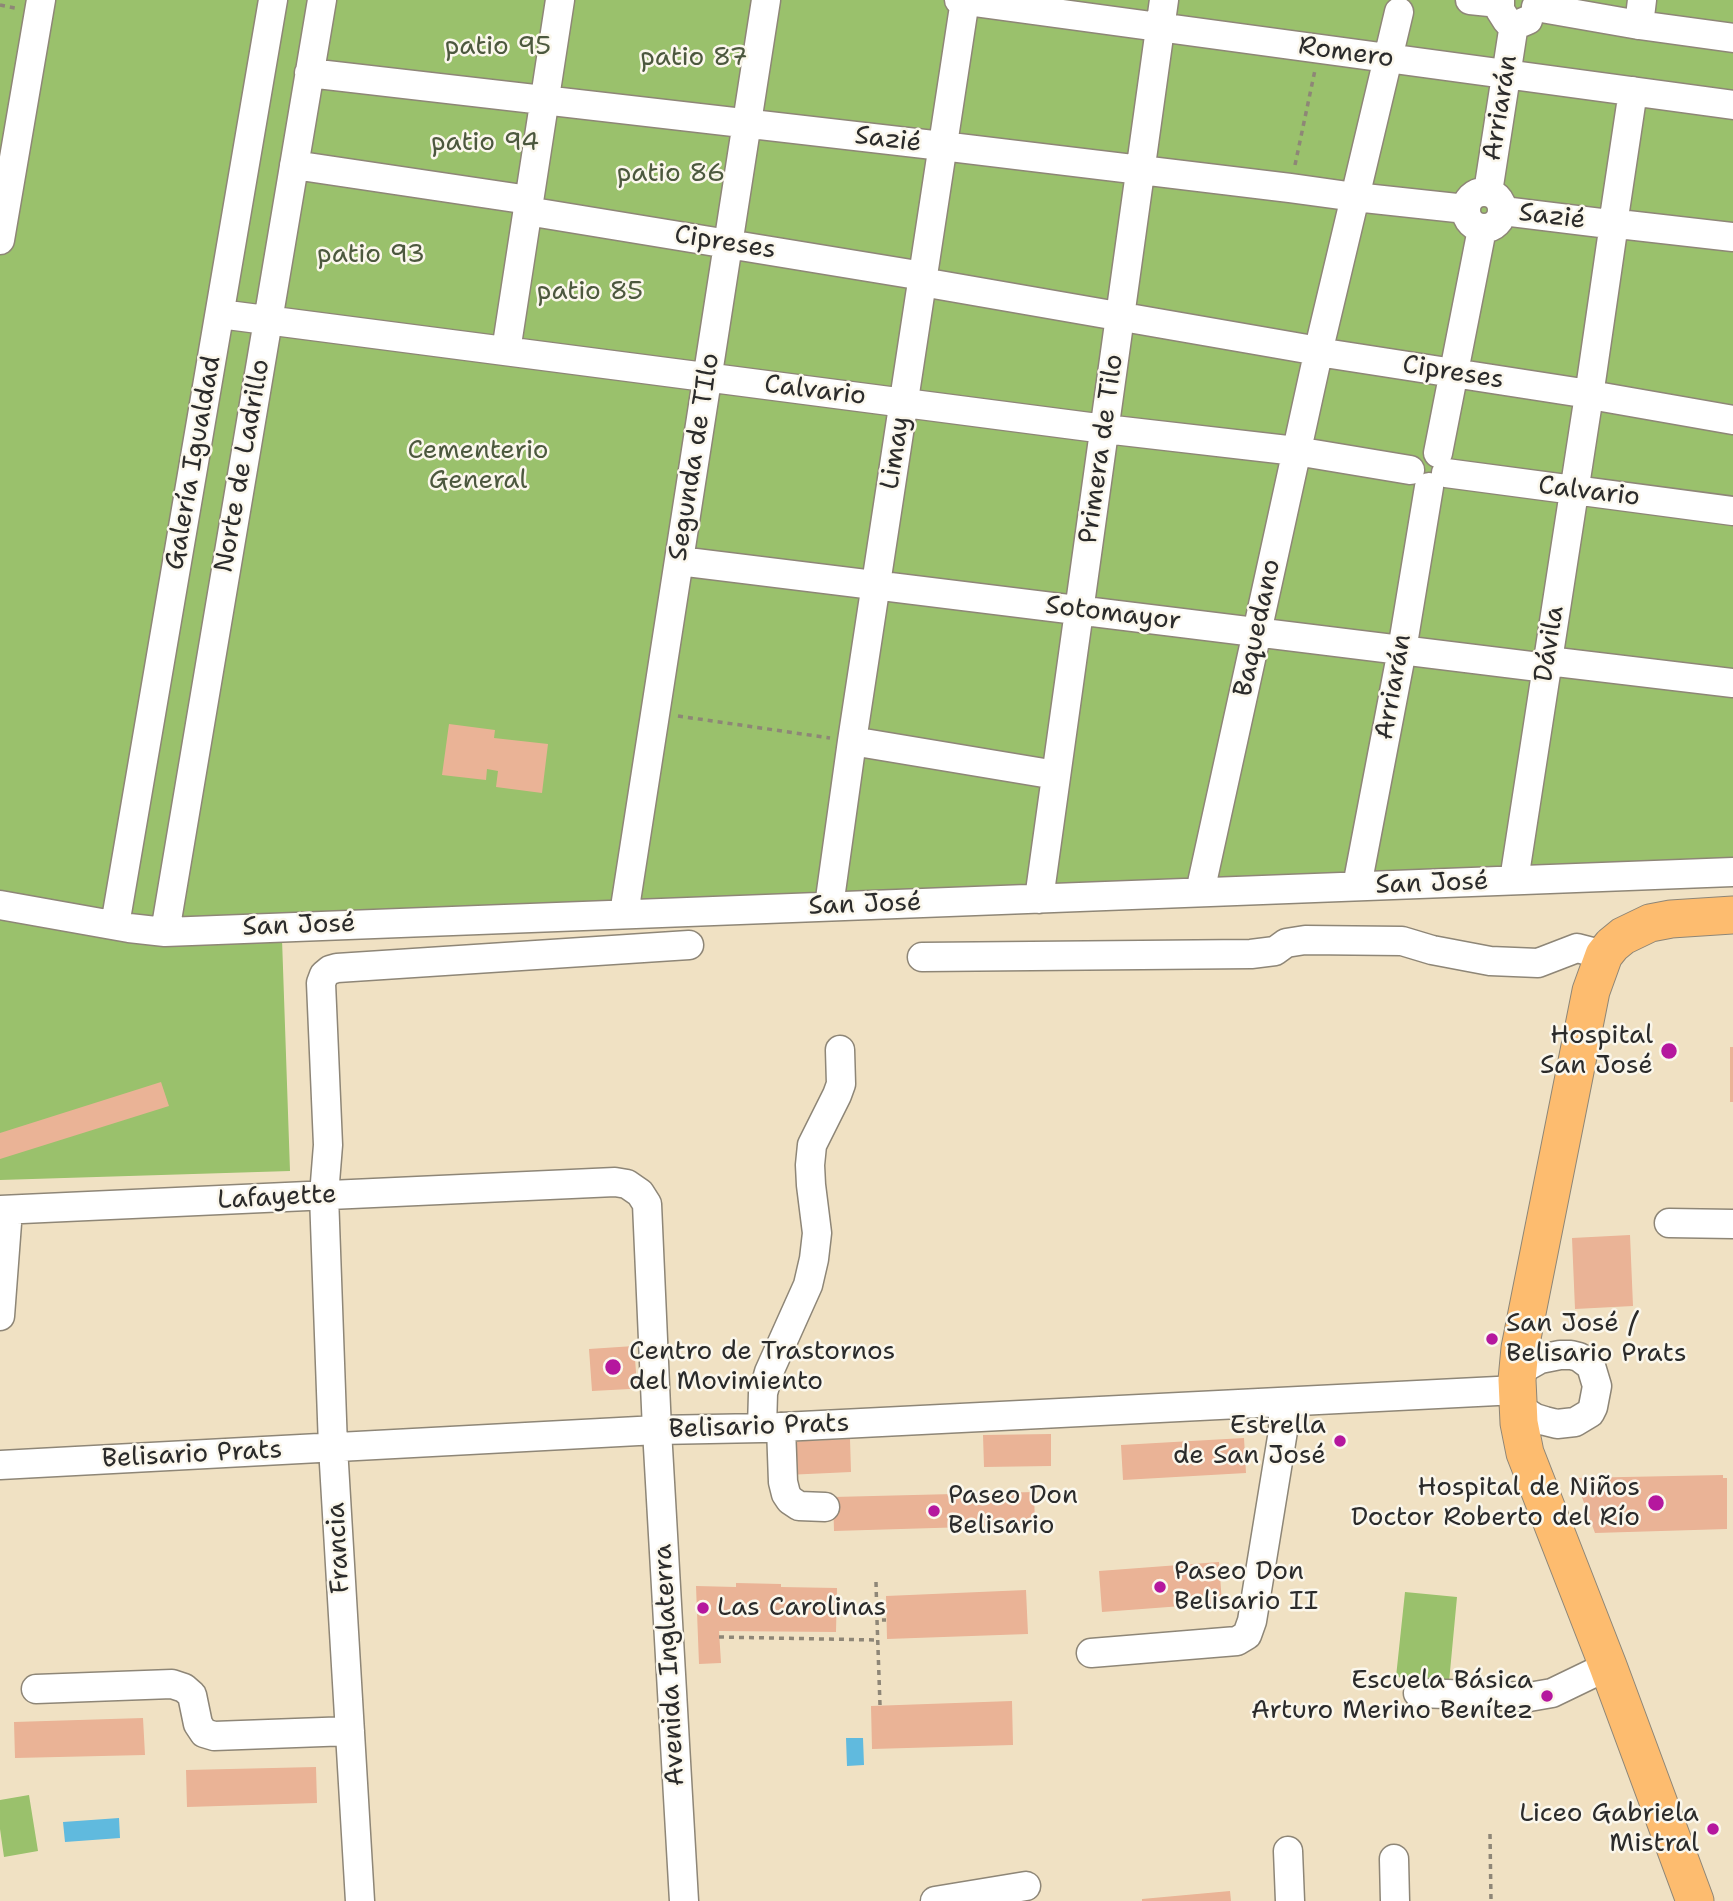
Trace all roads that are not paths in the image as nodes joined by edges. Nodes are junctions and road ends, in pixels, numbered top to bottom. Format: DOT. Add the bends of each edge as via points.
graph roads {
  1 [pos="41,0"];
  2 [pos="273,0"];
  3 [pos="322,0"];
  4 [pos="560,0"];
  5 [pos="766,0"];
  6 [pos="960,0"];
  7 [pos="965,0"];
  8 [pos="1470,0"];
  9 [pos="1401,4"];
  10 [pos="1517,7"];
  11 [pos="1641,12"];
  12 [pos="1163,14"];
  13 [pos="1733,38"];
  14 [pos="1388,59"];
  15 [pos="309,72"];
  16 [pos="1506,74"];
  17 [pos="1633,92"];
  18 [pos="544,100"];
  19 [pos="1733,105"];
  20 [pos="747,124"];
  21 [pos="942,146"];
  22 [pos="294,165"];
  23 [pos="1141,170"];
  24 [pos="1354,197"];
  25 [pos="528,206"];
  26 [pos="1485,210"];
  27 [pos="1614,224"];
  28 [pos="1,230"];
  29 [pos="1733,237"];
  30 [pos="729,244"];
  31 [pos="923,279"];
  32 [pos="220,314"];
  33 [pos="1120,316"];
  34 [pos="268,320"];
  35 [pos="506,351"];
  36 [pos="1319,351"];
  37 [pos="1454,373"];
  38 [pos="708,377"];
  39 [pos="1589,395"];
  40 [pos="904,402"];
  41 [pos="1733,420"];
  42 [pos="1105,429"];
  43 [pos="1296,451"];
  44 [pos="1431,471"];
  45 [pos="1574,490"];
  46 [pos="1733,511"];
  47 [pos="679,561"];
  48 [pos="876,585"];
  49 [pos="1079,610"];
  50 [pos="1257,632"];
  51 [pos="1402,650"];
  52 [pos="1547,664"];
  53 [pos="1733,683"];
  54 [pos="852,741"];
  55 [pos="1056,775"];
  56 [pos="1733,872"];
  57 [pos="1514,880"];
  58 [pos="1357,886"];
  59 [pos="1200,892"];
  60 [pos="1039,898"];
  61 [pos="0,905"];
  62 [pos="829,906"];
  63 [pos="624,914"];
  64 [pos="1733,915"];
  65 [pos="116,925"];
  66 [pos="166,932"];
  67 [pos="688,945"];
  68 [pos="1604,955"];
  69 [pos="922,957"];
  70 [pos="840,1050"];
  71 [pos="324,1195"];
  72 [pos="4,1210"];
  73 [pos="1669,1223"];
  74 [pos="1733,1224"];
  75 [pos="0,1316"];
  76 [pos="1517,1390"];
  77 [pos="1283,1402"];
  78 [pos="771,1428"];
  79 [pos="657,1430"];
  80 [pos="333,1447"];
  81 [pos="0,1465"];
  82 [pos="825,1507"];
  83 [pos="1091,1653"];
  84 [pos="1608,1666"];
  85 [pos="36,1689"];
  86 [pos="1418,1693"];
  87 [pos="350,1731"];
  88 [pos="1287,1851"];
  89 [pos="1394,1859"];
  90 [pos="1026,1886"];
  91 [pos="360,1901"];
  92 [pos="684,1901"];
  93 [pos="935,1901"];
  94 [pos="1290,1901"];
  95 [pos="1395,1901"];
  96 [pos="1695,1901"];
  1 -- 28 [label="street"];
  2 -- 32 [label="street, Galería Igualdad"];
  3 -- 15 [label="street, Norte de Ladrillo"];
  4 -- 18 [label="street"];
  5 -- 20 [label="street, Segunda de TIlo"];
  6 -- 7 [label="street, Romero"];
  7 -- 12 [label="street, Romero"];
  7 -- 21 [label="street, Limay"];
  8 -- 10 [label="street"];
  9 -- 14 [label="street, Baquedano"];
  10 -- 11 [label="street"];
  10 -- 16 [label="street, Arriarán"];
  11 -- 13 [label="street"];
  12 -- 14 [label="street, Romero" via="1319,49"];
  12 -- 23 [label="street, Primera de Tilo"];
  14 -- 16 [label="street, Romero"];
  14 -- 24 [label="street, Baquedano"];
  15 -- 18 [label="street, Sazié"];
  15 -- 22 [label="street, Norte de Ladrillo"];
  16 -- 17 [label="street, Romero"];
  16 -- 26 [label="street, Arriarán"];
  17 -- 19 [label="street, Romero"];
  17 -- 27 [label="street, Dávila"];
  18 -- 20 [label="street, Sazié"];
  18 -- 25 [label="street"];
  20 -- 21 [label="street, Sazié"];
  20 -- 30 [label="street, Segunda de TIlo"];
  21 -- 23 [label="street, Sazié"];
  21 -- 31 [label="street, Limay"];
  22 -- 25 [label="street, Cipreses"];
  22 -- 34 [label="street, Norte de Ladrillo"];
  23 -- 24 [label="street, Sazié"];
  23 -- 33 [label="street, Primera de Tilo"];
  24 -- 26 [label="street, Sazié"];
  24 -- 36 [label="street, Baquedano"];
  25 -- 30 [label="street, Cipreses"];
  25 -- 35 [label="street"];
  26 -- 27 [label="street, Sazié"];
  26 -- 37 [label="street, Arriarán"];
  27 -- 29 [label="street, Sazié"];
  27 -- 39 [label="street, Dávila"];
  30 -- 31 [label="street, Cipreses"];
  30 -- 38 [label="street, Segunda de TIlo"];
  31 -- 33 [label="street, Cipreses"];
  31 -- 40 [label="street, Limay"];
  32 -- 34 [label="street, Calvario"];
  32 -- 65 [label="street, Galería Igualdad"];
  33 -- 36 [label="street, Cipreses"];
  33 -- 42 [label="street, Primera de Tilo"];
  34 -- 35 [label="street, Calvario"];
  34 -- 66 [label="street, Norte de Ladrillo"];
  35 -- 38 [label="street, Calvario"];
  36 -- 37 [label="street, Cipreses"];
  36 -- 43 [label="street, Baquedano"];
  37 -- 39 [label="street, Cipreses"];
  37 -- 44 [label="street, Arriarán"];
  38 -- 40 [label="street, Calvario"];
  38 -- 47 [label="street, Segunda de TIlo"];
  39 -- 41 [label="street, Cipreses"];
  39 -- 45 [label="street, Dávila"];
  40 -- 42 [label="street, Calvario"];
  40 -- 48 [label="street, Limay"];
  42 -- 43 [label="street, Calvario"];
  42 -- 49 [label="street, Primera de Tilo"];
  43 -- 44 [label="street, Calvario"];
  43 -- 50 [label="street, Baquedano"];
  44 -- 45 [label="street, Calvario"];
  44 -- 51 [label="street, Arriarán"];
  45 -- 46 [label="street, Calvario"];
  45 -- 52 [label="street, Dávila"];
  47 -- 48 [label="street, Sotomayor"];
  47 -- 63 [label="street, Segunda de TIlo"];
  48 -- 49 [label="street, Sotomayor"];
  48 -- 54 [label="street, Limay"];
  49 -- 50 [label="street, Sotomayor"];
  49 -- 55 [label="street, Primera de Tilo"];
  50 -- 51 [label="street, Sotomayor"];
  50 -- 59 [label="street, Baquedano"];
  51 -- 52 [label="street, Sotomayor"];
  51 -- 58 [label="street, Arriarán"];
  52 -- 53 [label="street, Sotomayor"];
  52 -- 57 [label="street, Dávila"];
  54 -- 55 [label="street"];
  54 -- 62 [label="street, Limay"];
  55 -- 60 [label="street, Primera de Tilo"];
  56 -- 57 [label="street, San José"];
  57 -- 58 [label="street, San José"];
  58 -- 59 [label="street, San José"];
  59 -- 60 [label="street, San José"];
  60 -- 62 [label="street, San José"];
  61 -- 65 [label="street, San José"];
  62 -- 63 [label="street, San José"];
  63 -- 66 [label="street, San José"];
  64 -- 68 [label="main road" via="1650,923 1623,936"];
  65 -- 66 [label="street, San José"];
  67 -- 71 [label="street, Francia" via="337,968 324,975 328,1145"];
  68 -- 69 [label="street" via="1577,948 1538,963 1490,961 1402,941 1304,940 1251,954"];
  68 -- 76 [label="main road" via="1591,991 1520,1348"];
  70 -- 78 [label="street" via="841,1084 812,1145 814,1259 763,1393"];
  71 -- 72 [label="street, Lafayette"];
  71 -- 79 [label="street, Lafayette" via="627,1184 647,1204"];
  71 -- 80 [label="street, Francia"];
  72 -- 75 [label="street"];
  73 -- 74 [label="street"];
  76 -- 77 [label="street, Belisario Prats"];
  76 -- 84 [label="main road" via="1525,1453"];
  77 -- 78 [label="street, Belisario Prats"];
  77 -- 83 [label="street" via="1283,1432 1247,1635 1237,1641"];
  78 -- 79 [label="street, Belisario Prats"];
  78 -- 82 [label="street" via="790,1500 799,1506"];
  79 -- 80 [label="street, Belisario Prats"];
  79 -- 92 [label="street, Avenida Inglaterra"];
  80 -- 81 [label="street, Belisario Prats"];
  80 -- 87 [label="street, Francia"];
  84 -- 86 [label="street" via="1552,1693 1529,1697"];
  84 -- 96 [label="main road"];
  85 -- 87 [label="street" via="172,1684 192,1695 198,1724 214,1736"];
  87 -- 91 [label="street, Francia"];
  88 -- 94 [label="street"];
  89 -- 95 [label="street"];
  90 -- 93 [label="street"];
}
